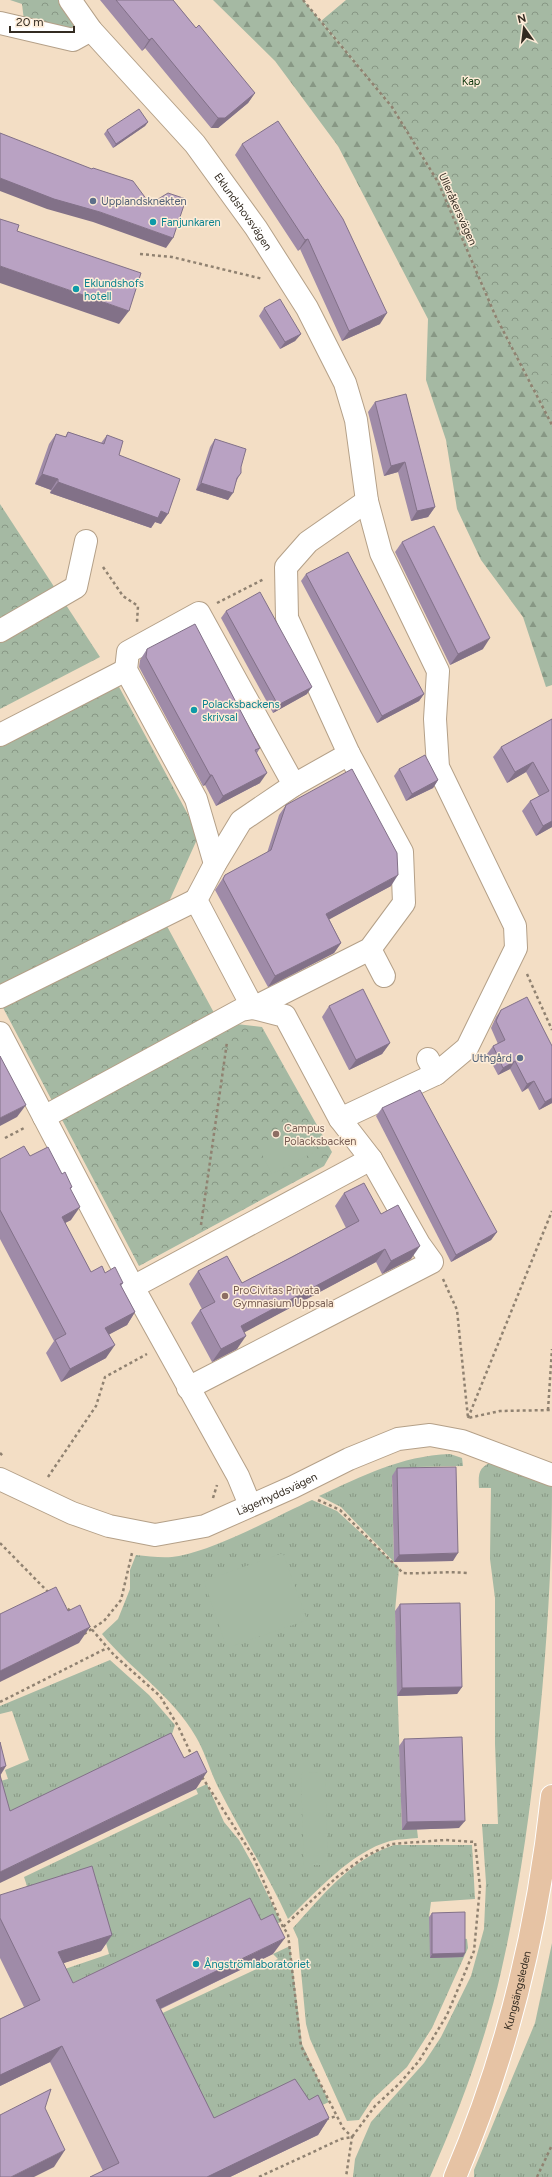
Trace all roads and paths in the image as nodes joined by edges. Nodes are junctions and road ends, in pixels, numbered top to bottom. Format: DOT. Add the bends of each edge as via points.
graph roads {
  1 [pos="70,0"];
  2 [pos="303,0"];
  3 [pos="0,23"];
  4 [pos="91,30"];
  5 [pos="140,254"];
  6 [pos="292,285"];
  7 [pos="552,426"];
  8 [pos="367,501"];
  9 [pos="86,541"];
  10 [pos="255,584"];
  11 [pos="225,599"];
  12 [pos="0,631"];
  13 [pos="132,650"];
  14 [pos="126,670"];
  15 [pos="0,735"];
  16 [pos="349,754"];
  17 [pos="294,785"];
  18 [pos="215,864"];
  19 [pos="196,900"];
  20 [pos="516,948"];
  21 [pos="370,949"];
  22 [pos="384,976"];
  23 [pos="0,997"];
  24 [pos="252,1008"];
  25 [pos="219,1022"];
  26 [pos="552,1030"];
  27 [pos="0,1033"];
  28 [pos="44,1117"];
  29 [pos="340,1120"];
  30 [pos="371,1159"];
  31 [pos="552,1211"];
  32 [pos="197,1253"];
  33 [pos="432,1262"];
  34 [pos="133,1287"];
  35 [pos="159,1334"];
  36 [pos="552,1349"];
  37 [pos="188,1388"];
  38 [pos="548,1410"];
  39 [pos="552,1410"];
  40 [pos="468,1418"];
  41 [pos="462,1441"];
  42 [pos="0,1453"];
  43 [pos="3,1470"];
  44 [pos="552,1475"];
  45 [pos="238,1476"];
  46 [pos="35,1496"];
  47 [pos="312,1496"];
  48 [pos="210,1502"];
  49 [pos="250,1505"];
  50 [pos="0,1543"];
  51 [pos="132,1551"];
  52 [pos="467,1573"];
  53 [pos="54,1597"];
  54 [pos="59,1602"];
  55 [pos="76,1615"];
  56 [pos="87,1625"];
  57 [pos="92,1629"];
  58 [pos="82,1636"];
  59 [pos="107,1648"];
  60 [pos="0,1702"];
  61 [pos="193,1758"];
  62 [pos="200,1771"];
  63 [pos="203,1778"];
  64 [pos="198,1781"];
  65 [pos="552,1796"];
  66 [pos="283,1927"];
  67 [pos="288,1934"];
  68 [pos="282,1939"];
  69 [pos="337,2116"];
  70 [pos="325,2120"];
  71 [pos="352,2137"];
  72 [pos="552,2145"];
  73 [pos="259,2177"];
  74 [pos="346,2177"];
  75 [pos="455,2177"];
  76 [pos="537,2177"];
  1 -- 4 [label="street, Eklundshovsvägen"];
  2 -- 7 [label="path, Ulleråkersvägen" via="392,107 438,182 495,314"];
  3 -- 4 [label="street" via="73,40"];
  4 -- 6 [label="street, Eklundshovsvägen" via="195,144 256,228"];
  5 -- 6 [label="path" via="172,257"];
  6 -- 8 [label="street, Eklundshovsvägen" via="307,308 345,383 356,420"];
  8 -- 16 [label="street" via="308,542 286,567 287,618"];
  8 -- 20 [label="street, Eklundshovsvägen" via="381,553 438,671 435,719 438,767 515,926"];
  9 -- 12 [label="street" via="76,587"];
  9 -- 13 [label="path" via="123,596 138,606"];
  10 -- 11 [label="path"];
  13 -- 14 [label="street" via="128,652"];
  13 -- 17 [label="street" via="199,613"];
  14 -- 15 [label="street"];
  14 -- 18 [label="street" via="196,799"];
  16 -- 17 [label="street"];
  16 -- 21 [label="street" via="402,852 404,903"];
  17 -- 18 [label="street" via="241,821"];
  18 -- 19 [label="street"];
  19 -- 23 [label="street"];
  19 -- 24 [label="street"];
  20 -- 26 [label="path"];
  20 -- 29 [label="street" via="467,1048"];
  21 -- 22 [label="street"];
  21 -- 24 [label="street"];
  24 -- 25 [label="street" via="241,1010"];
  24 -- 29 [label="street" via="285,1016"];
  25 -- 28 [label="street"];
  25 -- 32 [label="path" via="227,1040"];
  27 -- 28 [label="street"];
  28 -- 34 [label="street"];
  29 -- 30 [label="street"];
  30 -- 32 [label="street"];
  30 -- 33 [label="street" via="419,1244"];
  31 -- 40 [label="path"];
  32 -- 34 [label="street"];
  33 -- 37 [label="street"];
  33 -- 40 [label="path" via="457,1310"];
  34 -- 35 [label="street"];
  35 -- 37 [label="street"];
  35 -- 46 [label="path" via="151,1352 105,1378 96,1406"];
  36 -- 38 [label="path"];
  37 -- 45 [label="street"];
  38 -- 39 [label="path"];
  38 -- 40 [label="path" via="500,1411"];
  40 -- 41 [label="path"];
  41 -- 44 [label="street, Lägerhyddsvägen"];
  41 -- 49 [label="street, Lägerhyddsvägen" via="430,1435 398,1439"];
  42 -- 43 [label="path"];
  43 -- 46 [label="street, Lägerhyddsvägen"];
  45 -- 48 [label="path" via="217,1486 216,1494"];
  45 -- 49 [label="street"];
  46 -- 49 [label="street, Lägerhyddsvägen" via="109,1526 156,1535 205,1526"];
  47 -- 52 [label="path" via="340,1510 403,1573"];
  50 -- 53 [label="path"];
  51 -- 57 [label="path" via="121,1600 104,1621"];
  54 -- 55 [label="path"];
  56 -- 57 [label="path"];
  57 -- 58 [label="path"];
  57 -- 59 [label="path"];
  59 -- 60 [label="path"];
  59 -- 61 [label="path" via="160,1696"];
  62 -- 63 [label="path"];
  63 -- 64 [label="path"];
  63 -- 66 [label="path" via="253,1856"];
  65 -- 75 [label="main road, Kungsängsleden" via="547,1840 520,1984 501,2054 472,2138"];
  66 -- 67 [label="path"];
  66 -- 71 [label="path" via="338,1877 366,1856 391,1844 445,1840 475,1842 480,1887 474,1951 447,2015 419,2061 375,2106"];
  67 -- 68 [label="path"];
  67 -- 69 [label="path" via="301,2046"];
  69 -- 70 [label="path"];
  69 -- 71 [label="path" via="343,2128"];
  71 -- 73 [label="path" via="341,2139"];
  71 -- 74 [label="path"];
  72 -- 76 [label="path"];
}
